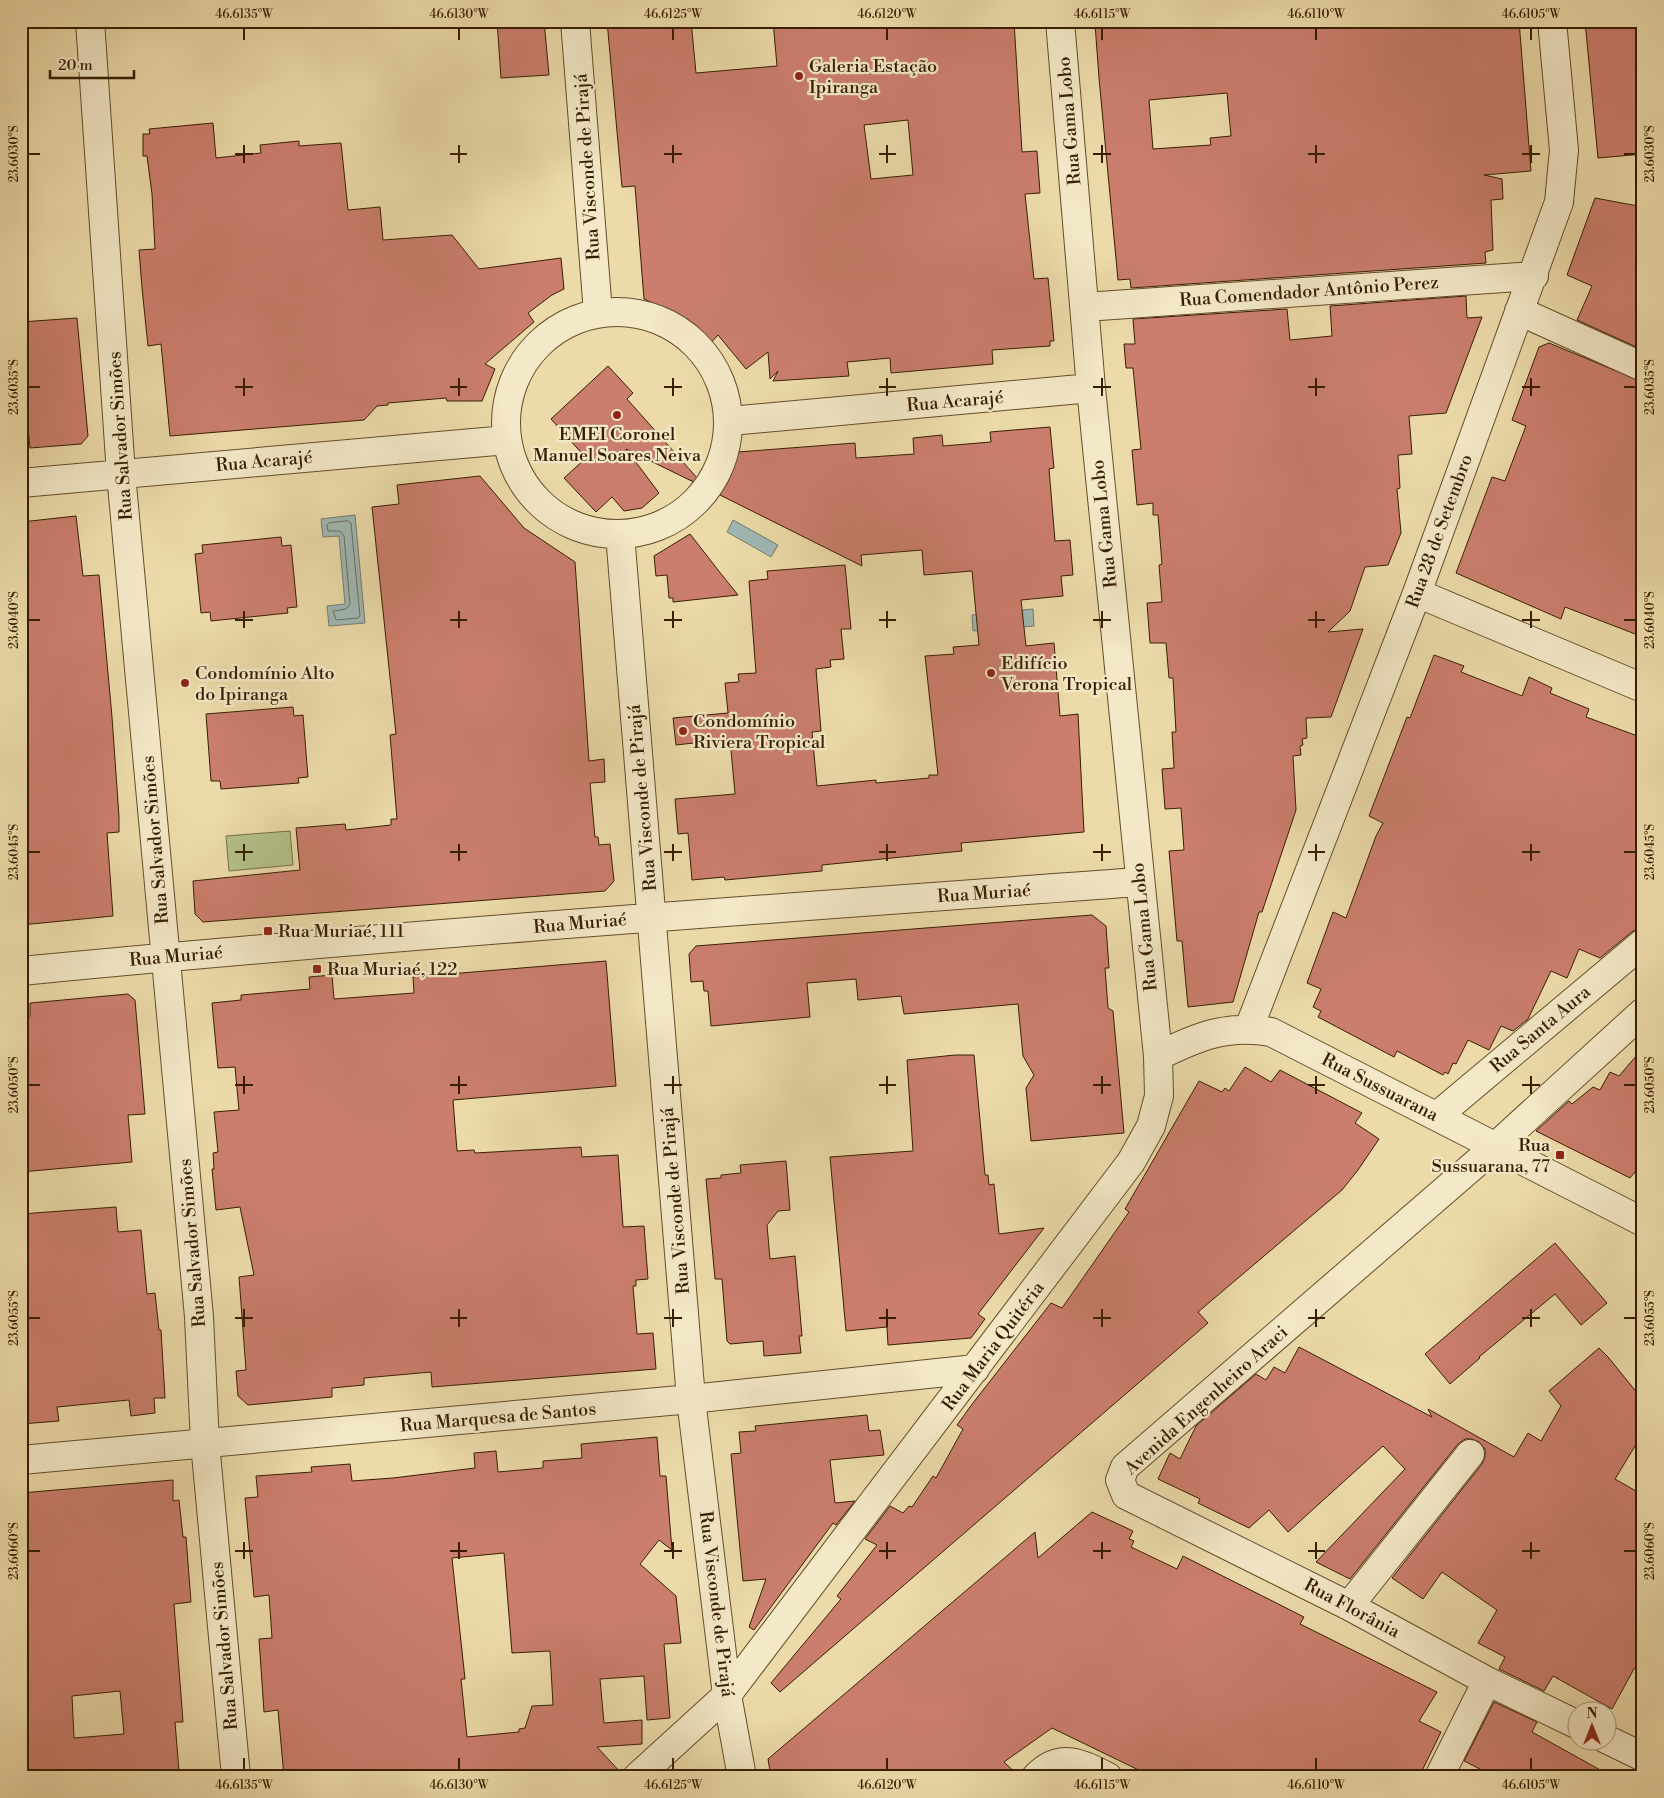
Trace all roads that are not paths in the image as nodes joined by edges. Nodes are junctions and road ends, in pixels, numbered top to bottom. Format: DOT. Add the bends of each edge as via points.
graph roads {
  1 [pos="90,21"];
  2 [pos="576,21"];
  3 [pos="1060,21"];
  4 [pos="1552,21"];
  5 [pos="1534,276"];
  6 [pos="1085,307"];
  7 [pos="1519,311"];
  8 [pos="598,313"];
  9 [pos="1643,367"];
  10 [pos="1091,388"];
  11 [pos="730,421"];
  12 [pos="507,440"];
  13 [pos="121,474"];
  14 [pos="21,483"];
  15 [pos="620,534"];
  16 [pos="1417,593"];
  17 [pos="1643,688"];
  18 [pos="1139,882"];
  19 [pos="652,917"];
  20 [pos="1643,943"];
  21 [pos="165,957"];
  22 [pos="21,971"];
  23 [pos="1643,1012"];
  24 [pos="1249,1028"];
  25 [pos="1158,1056"];
  26 [pos="1438,1116"];
  27 [pos="1496,1146"];
  28 [pos="1643,1222"];
  29 [pos="975,1369"];
  30 [pos="691,1399"];
  31 [pos="205,1443"];
  32 [pos="1470,1454"];
  33 [pos="21,1460"];
  34 [pos="1126,1495"];
  35 [pos="1350,1606"];
  36 [pos="1487,1681"];
  37 [pos="728,1695"];
  38 [pos="1566,1719"];
  39 [pos="1616,1743"];
  40 [pos="1641,1753"];
  41 [pos="236,1777"];
  42 [pos="637,1777"];
  43 [pos="742,1777"];
  44 [pos="1036,1777"];
  45 [pos="1108,1777"];
  46 [pos="1440,1777"];
  1 -- 13 [label="street, Rua Salvador Simões"];
  2 -- 8 [label="street, Rua Visconde de Pirajá"];
  3 -- 6 [label="street, Rua Gama Lobo"];
  4 -- 5 [label="street, Rua 28 de Setembro" via="1564,150 1559,202"];
  5 -- 6 [label="street, Rua Comendador Antônio Perez"];
  5 -- 7 [label="street, Rua 28 de Setembro"];
  6 -- 10 [label="street, Rua Gama Lobo"];
  7 -- 9 [label="street"];
  7 -- 16 [label="street, Rua 28 de Setembro"];
  8 -- 11 [label="street" via="636,313 649,317 673,326 703,350 722,383"];
  8 -- 12 [label="street" via="565,324 538,345 517,372 507,405"];
  10 -- 11 [label="street, Rua Acarajé"];
  10 -- 18 [label="street, Rua Gama Lobo"];
  11 -- 15 [label="street" via="724,455 709,487 685,512 654,528"];
  12 -- 13 [label="street, Rua Acarajé"];
  12 -- 15 [label="street" via="516,470 525,484 534,497 558,518 588,530"];
  13 -- 14 [label="street, Rua Acarajé"];
  13 -- 21 [label="street, Rua Salvador Simões"];
  15 -- 19 [label="street, Rua Visconde de Pirajá"];
  16 -- 17 [label="street"];
  16 -- 24 [label="street, Rua 28 de Setembro"];
  18 -- 19 [label="street, Rua Muriaé"];
  18 -- 25 [label="street, Rua Gama Lobo"];
  19 -- 21 [label="street, Rua Muriaé"];
  19 -- 30 [label="street, Rua Visconde de Pirajá"];
  20 -- 26 [label="street, Rua Santa Aura"];
  21 -- 22 [label="street, Rua Muriaé"];
  21 -- 31 [label="street, Rua Salvador Simões" via="199,1317"];
  23 -- 27 [label="street, Avenida Engenheiro Araci"];
  24 -- 25 [label="street" via="1197,1037"];
  24 -- 26 [label="street, Rua Sussuarana" via="1271,1032"];
  25 -- 29 [label="street, Rua Maria Quitéria" via="1159,1096 1151,1126 1131,1162"];
  26 -- 27 [label="street, Rua Sussuarana"];
  27 -- 28 [label="street, Rua Sussuarana"];
  27 -- 34 [label="street, Avenida Engenheiro Araci" via="1125,1467 1120,1480"];
  29 -- 30 [label="street, Rua Marquesa de Santos"];
  29 -- 37 [label="street, Rua Maria Quitéria"];
  30 -- 31 [label="street, Rua Marquesa de Santos"];
  30 -- 37 [label="street, Rua Visconde de Pirajá"];
  31 -- 33 [label="street, Rua Marquesa de Santos"];
  31 -- 41 [label="street, Rua Salvador Simões"];
  32 -- 35 [label="street"];
  34 -- 35 [label="street, Rua Florânia"];
  35 -- 36 [label="street, Rua Florânia"];
  36 -- 38 [label="street, Rua Florânia"];
  36 -- 46 [label="street"];
  37 -- 42 [label="street"];
  37 -- 43 [label="street, Rua Visconde de Pirajá"];
  39 -- 40 [label="street"];
  44 -- 45 [label="street" via="1052,1763 1061,1761"];
}
